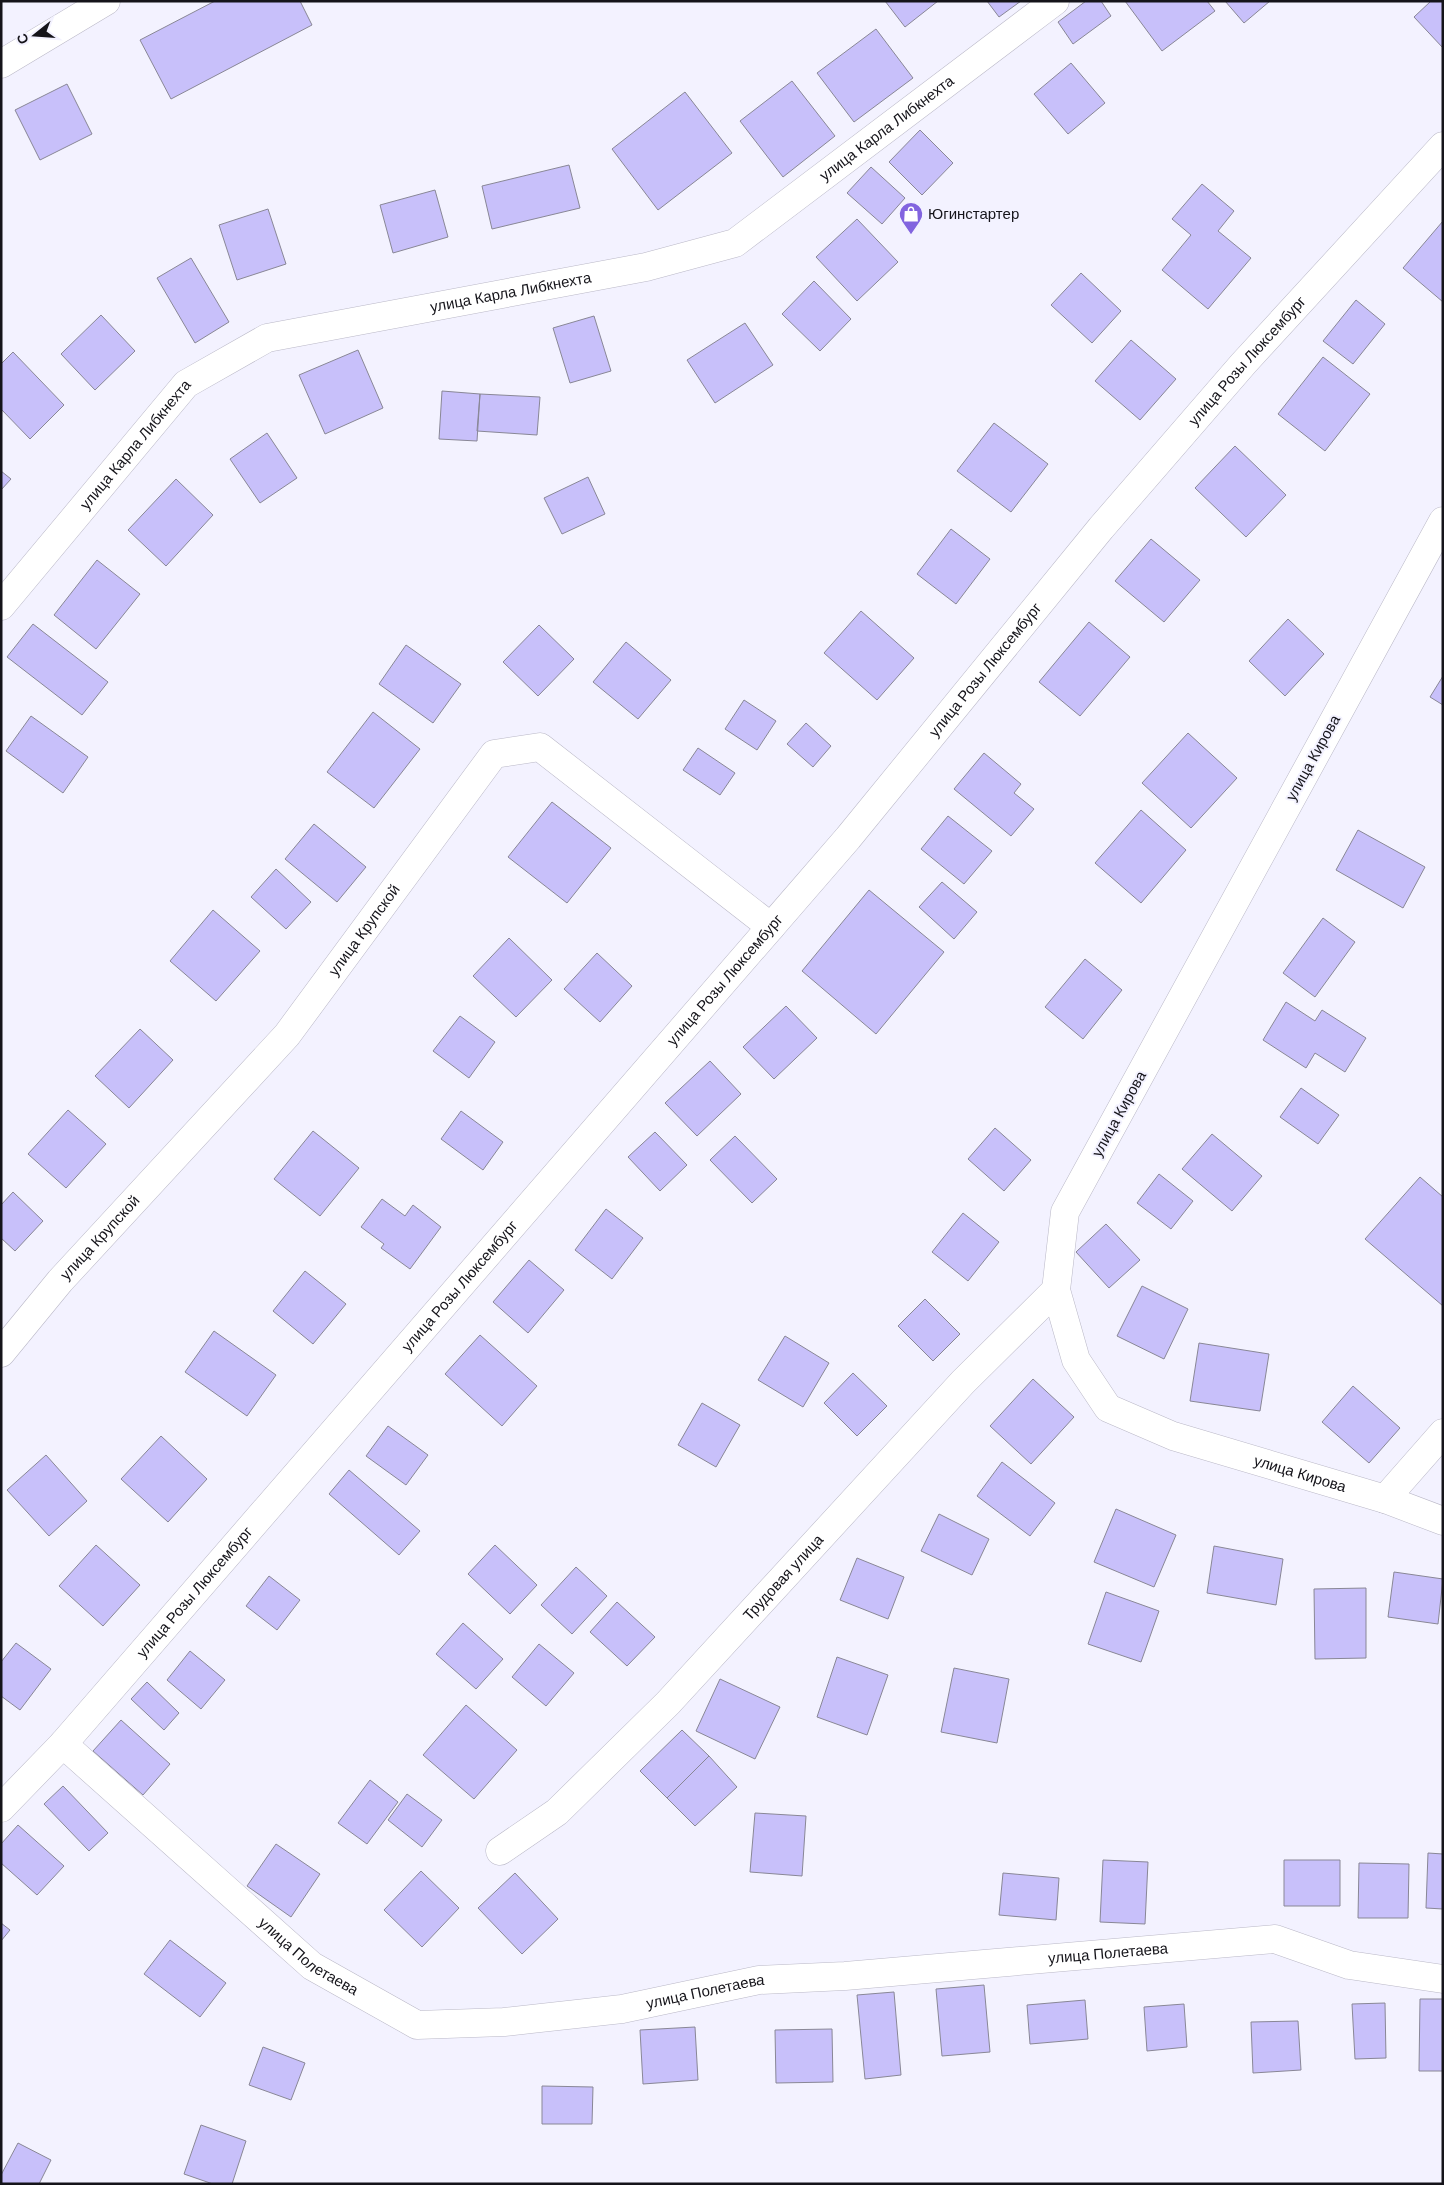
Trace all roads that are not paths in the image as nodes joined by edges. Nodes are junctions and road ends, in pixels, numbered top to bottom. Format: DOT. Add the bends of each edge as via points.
graph roads {
  1 [pos="106,1"];
  2 [pos="1054,1"];
  3 [pos="1,64"];
  4 [pos="1443,146"];
  5 [pos="1443,521"];
  6 [pos="1,606"];
  7 [pos="771,927"];
  8 [pos="1056,1290"];
  9 [pos="1,1353"];
  10 [pos="1443,1433"];
  11 [pos="1385,1499"];
  12 [pos="1443,1521"];
  13 [pos="63,1744"];
  14 [pos="1,1808"];
  15 [pos="500,1851"];
  16 [pos="1443,1979"];
  1 -- 3 [label="street"];
  2 -- 6 [label="street, улица Карла Либкнехта" via="735,242 646,267 267,338 186,384"];
  4 -- 7 [label="street, улица Розы Люксембург" via="1243,364 1101,528 848,838"];
  5 -- 8 [label="street, улица Кирова" via="1066,1212"];
  7 -- 9 [label="street, улица Крупской" via="540,747 494,754 287,1035 60,1281"];
  7 -- 13 [label="street, улица Розы Люксембург"];
  8 -- 11 [label="street, улица Кирова" via="1076,1360 1108,1408 1173,1436"];
  8 -- 15 [label="street, Трудовая улица" via="915,1433 668,1702 558,1812"];
  10 -- 11 [label="street"];
  11 -- 12 [label="street, улица Кирова"];
  13 -- 14 [label="street, улица Розы Люксембург"];
  13 -- 16 [label="street, улица Полетаева" via="312,1966 417,2025 504,2022 622,2009 759,1980 845,1976 1275,1939 1349,1965"];
}
